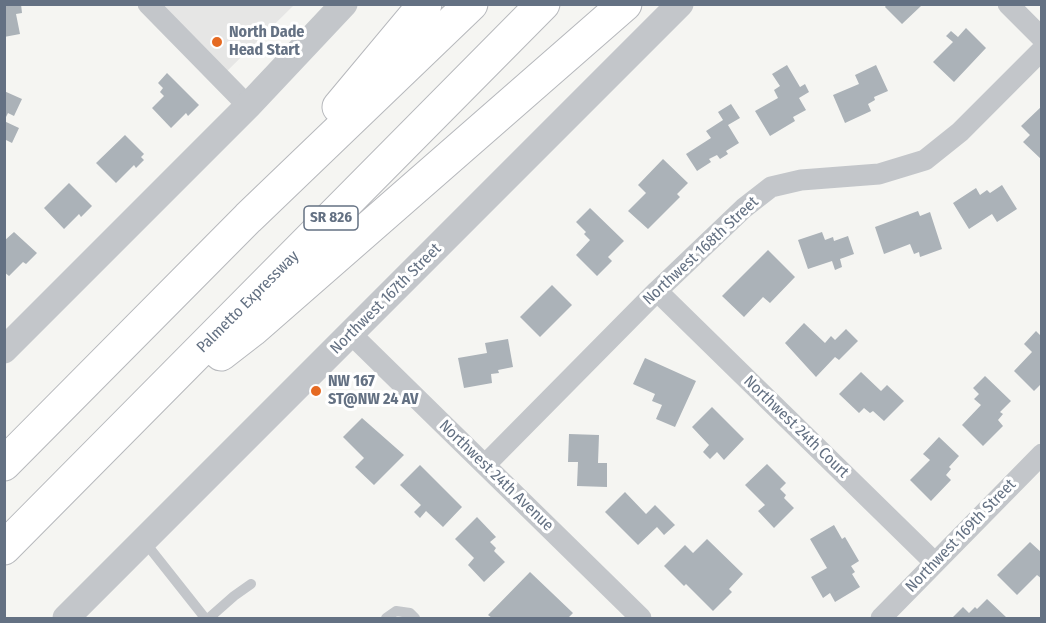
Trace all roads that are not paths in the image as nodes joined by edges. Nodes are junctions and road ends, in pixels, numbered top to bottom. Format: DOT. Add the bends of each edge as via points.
graph roads {
  1 [pos="148,4"];
  2 [pos="344,4"];
  3 [pos="425,4"];
  4 [pos="471,4"];
  5 [pos="543,4"];
  6 [pos="625,4"];
  7 [pos="680,4"];
  8 [pos="1019,8"];
  9 [pos="1041,38"];
  10 [pos="1041,50"];
  11 [pos="248,106"];
  12 [pos="248,218"];
  13 [pos="657,291"];
  14 [pos="351,334"];
  15 [pos="4,350"];
  16 [pos="119,431"];
  17 [pos="1041,454"];
  18 [pos="4,464"];
  19 [pos="485,465"];
  20 [pos="143,541"];
  21 [pos="4,548"];
  22 [pos="935,563"];
  23 [pos="251,584"];
  24 [pos="66,618"];
  25 [pos="207,618"];
  26 [pos="386,618"];
  27 [pos="415,618"];
  28 [pos="641,618"];
  29 [pos="882,618"];
  1 -- 11 [label="street"];
  2 -- 11 [label="street"];
  3 -- 12 [label="highway"];
  4 -- 12 [label="highway"];
  5 -- 16 [label="highway, Palmetto Expressway / SR 826"];
  6 -- 16 [label="highway" via="252,330"];
  7 -- 14 [label="street, Northwest 167th Street"];
  8 -- 9 [label="street"];
  10 -- 13 [label="street, Northwest 168th Street" via="960,132 925,160 879,174 801,180 771,187"];
  11 -- 15 [label="street"];
  12 -- 18 [label="highway"];
  13 -- 19 [label="street, Northwest 168th Street"];
  13 -- 22 [label="street, Northwest 24th Court"];
  14 -- 19 [label="street, Northwest 24th Avenue"];
  14 -- 20 [label="street, Northwest 167th Street"];
  16 -- 21 [label="highway, Palmetto Expressway / SR 826"];
  17 -- 22 [label="street, Northwest 169th Street"];
  19 -- 28 [label="street, Northwest 24th Avenue"];
  20 -- 24 [label="street, Northwest 167th Street"];
  20 -- 25 [label="lane"];
  22 -- 29 [label="street, Northwest 169th Street"];
  23 -- 25 [label="lane"];
  26 -- 27 [label="lane" via="396,611"];
}
